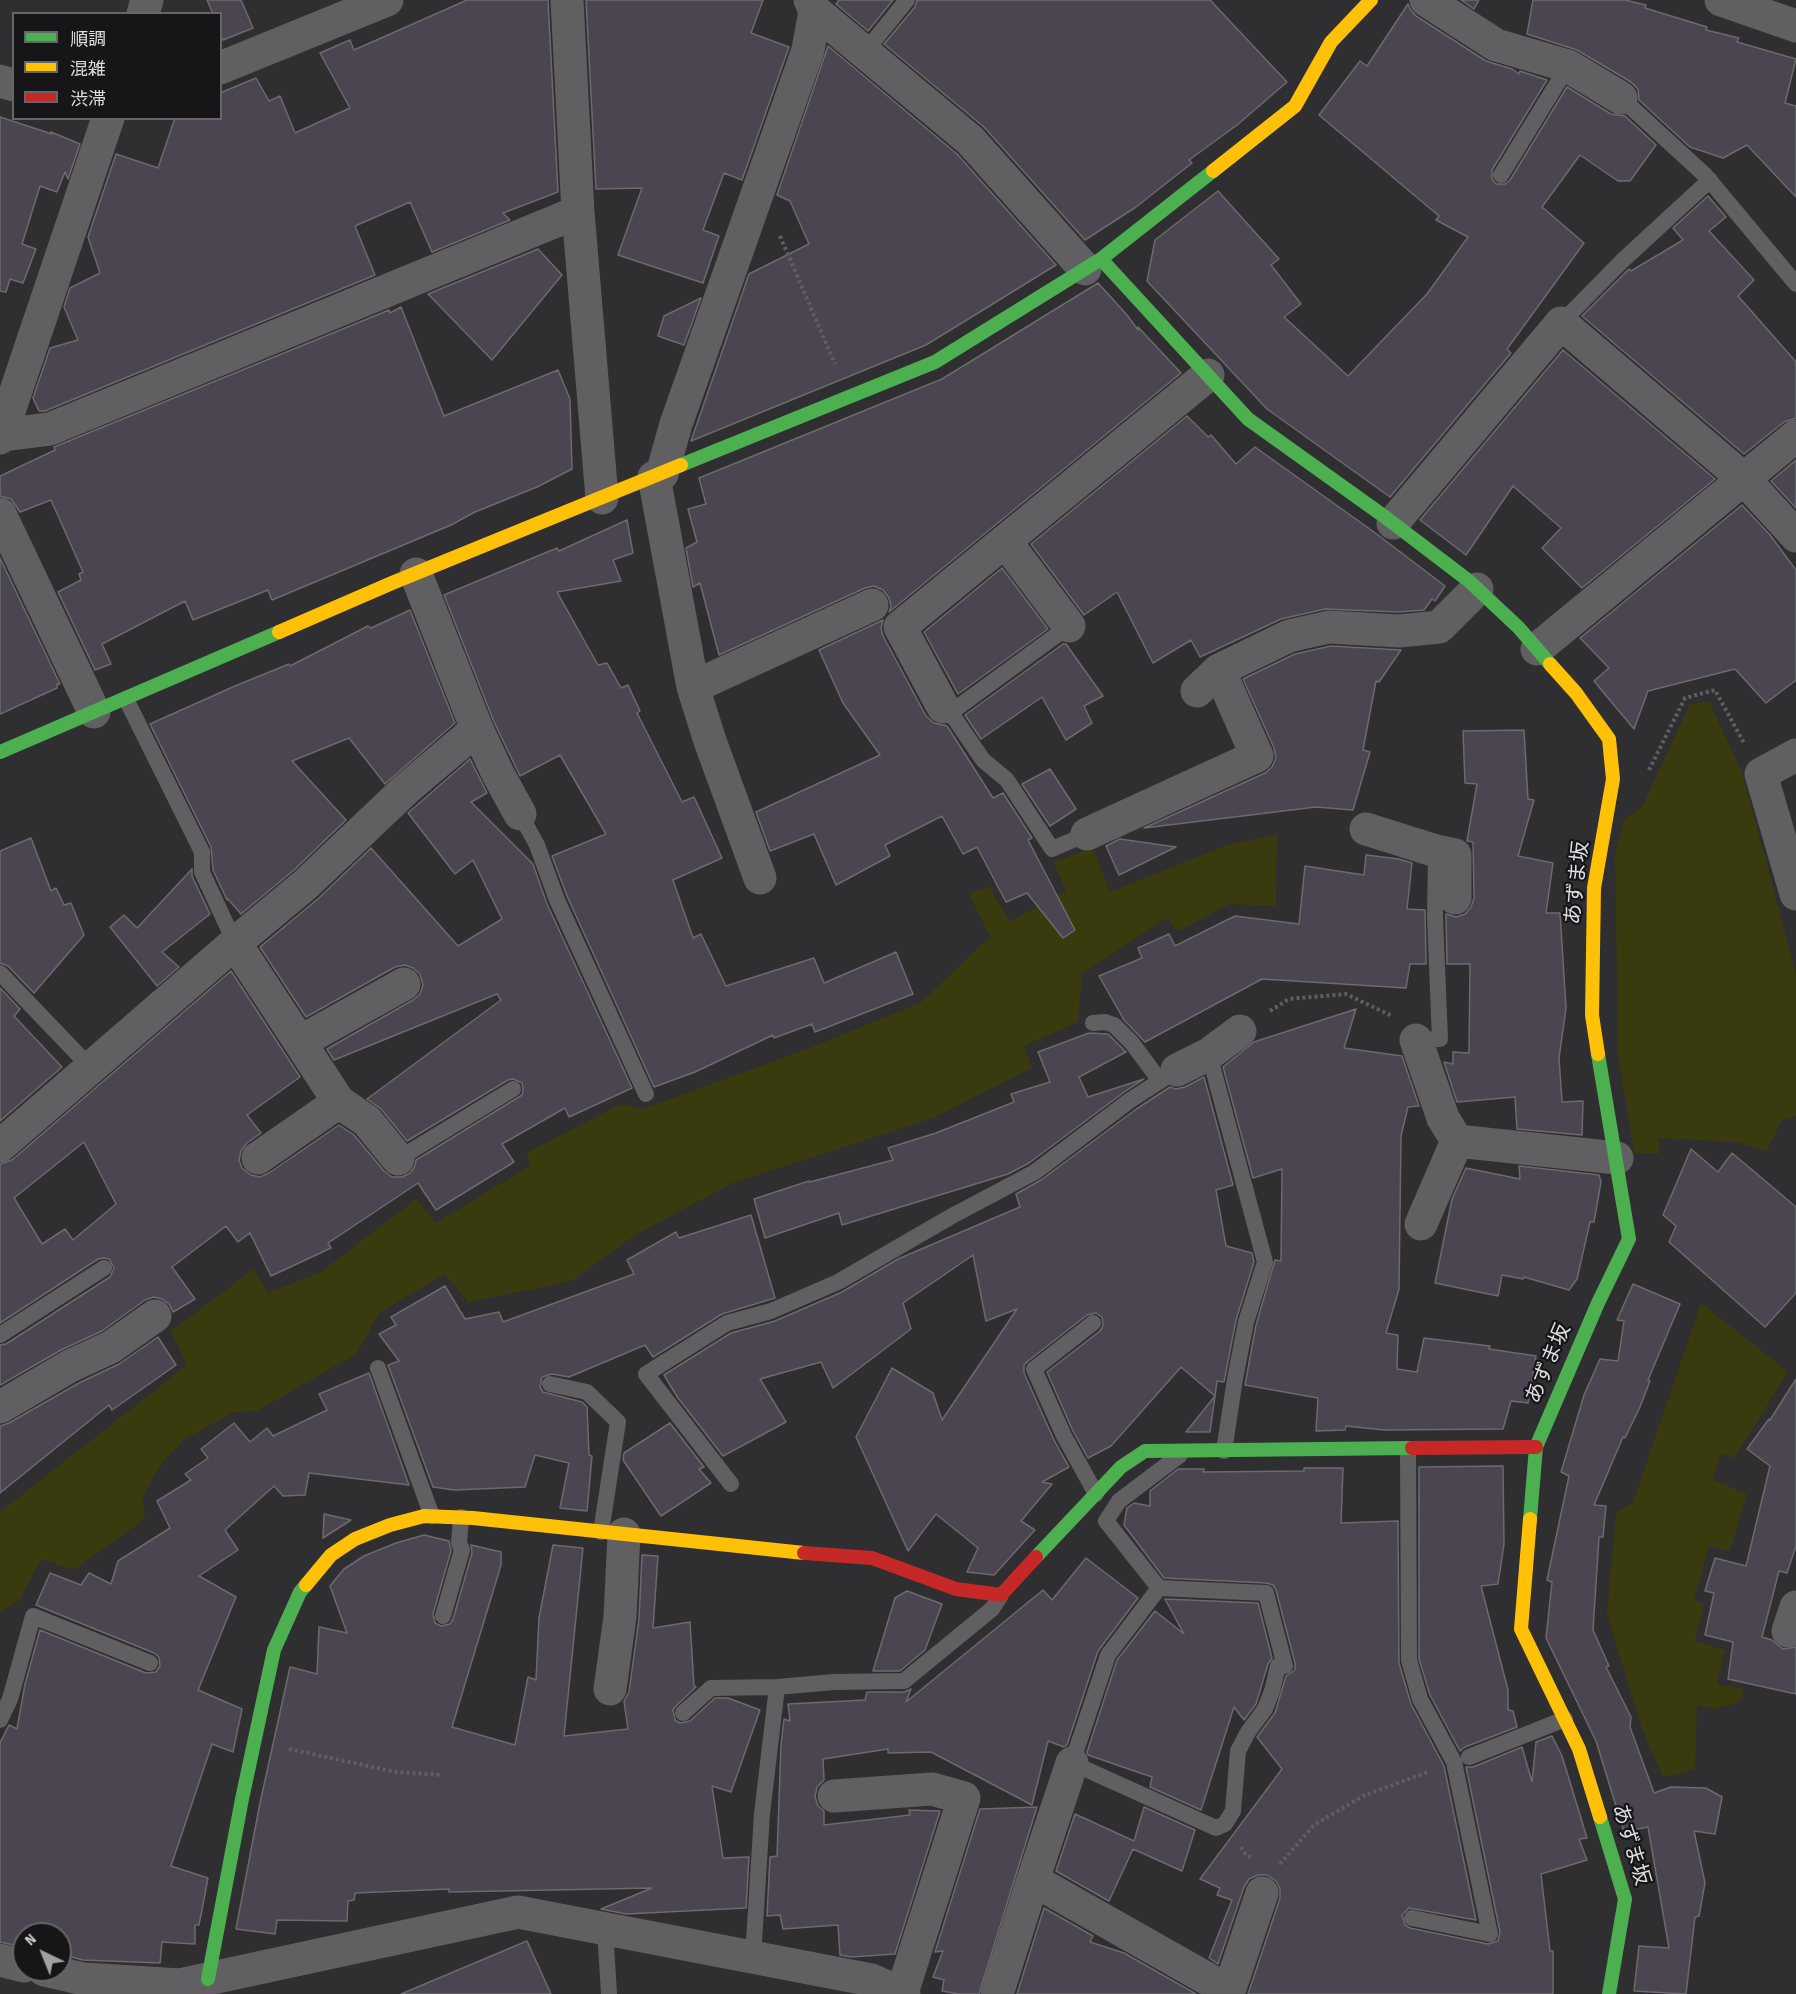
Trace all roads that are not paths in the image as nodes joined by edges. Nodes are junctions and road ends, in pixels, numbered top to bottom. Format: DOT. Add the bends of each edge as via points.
graph roads {
  1 [pos="387,0"];
  2 [pos="567,0"];
  3 [pos="907,0"];
  4 [pos="1371,0"];
  5 [pos="1426,0"];
  6 [pos="1740,3"];
  7 [pos="813,6"];
  8 [pos="1796,26"];
  9 [pos="864,53"];
  10 [pos="1568,66"];
  11 [pos="222,67"];
  12 [pos="1621,98"];
  13 [pos="107,120"];
  14 [pos="1501,175"];
  15 [pos="1710,180"];
  16 [pos="578,212"];
  17 [pos="1093,264"];
  18 [pos="1796,284"];
  19 [pos="1561,322"];
  20 [pos="1208,375"];
  21 [pos="0,436"];
  22 [pos="1796,436"];
  23 [pos="658,475"];
  24 [pos="1744,479"];
  25 [pos="602,498"];
  26 [pos="0,514"];
  27 [pos="1393,523"];
  28 [pos="1796,536"];
  29 [pos="1005,541"];
  30 [pos="416,574"];
  31 [pos="1478,589"];
  32 [pos="886,616"];
  33 [pos="1069,626"];
  34 [pos="1537,649"];
  35 [pos="693,687"];
  36 [pos="126,699"];
  37 [pos="946,710"];
  38 [pos="94,712"];
  39 [pos="477,729"];
  40 [pos="0,752"];
  41 [pos="1796,755"];
  42 [pos="520,814"];
  43 [pos="1366,829"];
  44 [pos="1087,834"];
  45 [pos="1436,851"];
  46 [pos="759,878"];
  47 [pos="1796,894"];
  48 [pos="1455,898"];
  49 [pos="235,943"];
  50 [pos="0,973"];
  51 [pos="404,984"];
  52 [pos="1093,1023"];
  53 [pos="1239,1031"];
  54 [pos="1416,1040"];
  55 [pos="300,1042"];
  56 [pos="1209,1054"];
  57 [pos="90,1067"];
  58 [pos="1169,1075"];
  59 [pos="513,1089"];
  60 [pos="646,1094"];
  61 [pos="339,1102"];
  62 [pos="1457,1141"];
  63 [pos="0,1146"];
  64 [pos="258,1158"];
  65 [pos="1617,1158"];
  66 [pos="398,1159"];
  67 [pos="1420,1224"];
  68 [pos="104,1268"];
  69 [pos="155,1316"];
  70 [pos="1093,1323"];
  71 [pos="0,1335"];
  72 [pos="378,1368"];
  73 [pos="550,1384"];
  74 [pos="0,1407"];
  75 [pos="1536,1447"];
  76 [pos="1408,1449"];
  77 [pos="1186,1451"];
  78 [pos="1224,1451"];
  79 [pos="731,1484"];
  80 [pos="1096,1494"];
  81 [pos="432,1516"];
  82 [pos="461,1517"];
  83 [pos="613,1533"];
  84 [pos="1159,1588"];
  85 [pos="1001,1595"];
  86 [pos="443,1616"];
  87 [pos="150,1663"];
  88 [pos="777,1688"];
  89 [pos="610,1689"];
  90 [pos="682,1713"];
  91 [pos="1565,1719"];
  92 [pos="0,1720"];
  93 [pos="1462,1760"];
  94 [pos="1072,1763"];
  95 [pos="834,1796"];
  96 [pos="1034,1880"];
  97 [pos="1268,1883"];
  98 [pos="1412,1918"];
  99 [pos="605,1929"];
  100 [pos="753,1957"];
  101 [pos="72,1976"];
  102 [pos="208,1980"];
  103 [pos="861,1986"];
  104 [pos="903,1993"];
  105 [pos="609,1994"];
  106 [pos="997,1994"];
  107 [pos="1609,1994"];
  1 -- 11 [label="street"];
  2 -- 16 [label="street"];
  3 -- 9 [label="lane"];
  4 -- 17 [label="street" via="1331,42 1295,106"];
  5 -- 10 [label="street" via="1496,45"];
  6 -- 8 [label="street"];
  7 -- 9 [label="street"];
  7 -- 23 [label="street" via="808,50"];
  9 -- 17 [label="street" via="970,140"];
  10 -- 12 [label="street"];
  10 -- 14 [label="lane"];
  12 -- 15 [label="lane"];
  13 -- 21 [label="street"];
  15 -- 18 [label="lane"];
  15 -- 19 [label="lane"];
  16 -- 21 [label="street" via="50,429"];
  16 -- 25 [label="street"];
  17 -- 20 [label="street"];
  17 -- 23 [label="street" via="935,362"];
  19 -- 24 [label="street"];
  19 -- 27 [label="street"];
  20 -- 27 [label="street" via="1248,419"];
  20 -- 29 [label="street"];
  22 -- 24 [label="street"];
  23 -- 25 [label="street"];
  23 -- 35 [label="street"];
  24 -- 28 [label="street"];
  24 -- 34 [label="street"];
  25 -- 30 [label="street"];
  26 -- 38 [label="street"];
  27 -- 31 [label="street"];
  29 -- 32 [label="street"];
  29 -- 33 [label="street"];
  30 -- 36 [label="street"];
  30 -- 39 [label="street"];
  31 -- 34 [label="street"];
  31 -- 44 [label="street" via="1438,627 1399,631 1329,627 1289,636 1208,680 1257,756"];
  32 -- 35 [label="street"];
  32 -- 37 [label="street"];
  33 -- 37 [label="lane"];
  34 -- 65 [label="street, あずま坂" via="1576,693 1609,740 1612,779 1594,888 1592,1015"];
  35 -- 46 [label="street"];
  36 -- 38 [label="street"];
  36 -- 49 [label="lane" via="201,852 202,872"];
  37 -- 44 [label="lane" via="983,760 1007,780 1052,849"];
  38 -- 40 [label="street"];
  39 -- 42 [label="street"];
  39 -- 49 [label="street"];
  41 -- 47 [label="street" via="1761,774"];
  42 -- 60 [label="lane"];
  43 -- 45 [label="street"];
  45 -- 48 [label="street" via="1455,855"];
  45 -- 54 [label="lane" via="1440,1039"];
  49 -- 55 [label="street"];
  49 -- 57 [label="street"];
  50 -- 57 [label="lane"];
  51 -- 55 [label="street"];
  52 -- 58 [label="lane" via="1114,1025"];
  53 -- 56 [label="street"];
  54 -- 62 [label="street" via="1443,1118"];
  55 -- 61 [label="street"];
  56 -- 58 [label="street"];
  56 -- 78 [label="lane" via="1265,1262 1246,1322"];
  57 -- 63 [label="street"];
  58 -- 79 [label="lane" via="1035,1172 838,1282 771,1311 727,1323 646,1374"];
  59 -- 66 [label="lane"];
  61 -- 64 [label="street"];
  61 -- 66 [label="street" via="367,1120"];
  62 -- 65 [label="street"];
  62 -- 67 [label="street"];
  65 -- 75 [label="street, あずま坂" via="1629,1239"];
  68 -- 71 [label="lane"];
  69 -- 74 [label="street" via="111,1347"];
  70 -- 80 [label="lane" via="1034,1369"];
  72 -- 81 [label="lane"];
  73 -- 83 [label="lane" via="587,1392 618,1422"];
  75 -- 76 [label="street"];
  75 -- 91 [label="street, あずま坂" via="1521,1629"];
  76 -- 78 [label="street"];
  76 -- 93 [label="lane" via="1409,1660 1420,1699"];
  77 -- 78 [label="street"];
  77 -- 80 [label="street" via="1145,1451 1121,1467"];
  77 -- 84 [label="lane" via="1119,1501 1106,1521"];
  80 -- 85 [label="street"];
  81 -- 82 [label="street"];
  81 -- 102 [label="street" via="390,1525 356,1539 331,1555 300,1592 274,1650"];
  82 -- 83 [label="street"];
  82 -- 86 [label="lane" via="462,1550"];
  83 -- 85 [label="street" via="671,1535 873,1558 956,1589"];
  83 -- 89 [label="street" via="620,1617"];
  84 -- 94 [label="lane" via="1108,1655"];
  84 -- 94 [label="lane" via="1266,1593 1285,1666 1278,1666 1265,1709 1238,1751 1233,1811 1225,1824 1216,1828"];
  85 -- 88 [label="lane" via="992,1609 904,1681"];
  87 -- 92 [label="lane" via="33,1616 10,1699"];
  88 -- 90 [label="lane" via="711,1688"];
  88 -- 100 [label="lane" via="762,1814"];
  91 -- 93 [label="lane"];
  91 -- 107 [label="street, あずま坂" via="1579,1749 1625,1899"];
  93 -- 98 [label="lane" via="1490,1934"];
  94 -- 96 [label="street"];
  95 -- 104 [label="street" via="932,1789 964,1798"];
  96 -- 97 [label="street" via="1229,1991"];
  96 -- 106 [label="street"];
  99 -- 100 [label="street"];
  99 -- 102 [label="street" via="518,1912"];
  99 -- 105 [label="lane"];
  100 -- 103 [label="street"];
  101 -- 102 [label="street" via="170,1985"];
  103 -- 104 [label="street" via="871,1980"];
}
